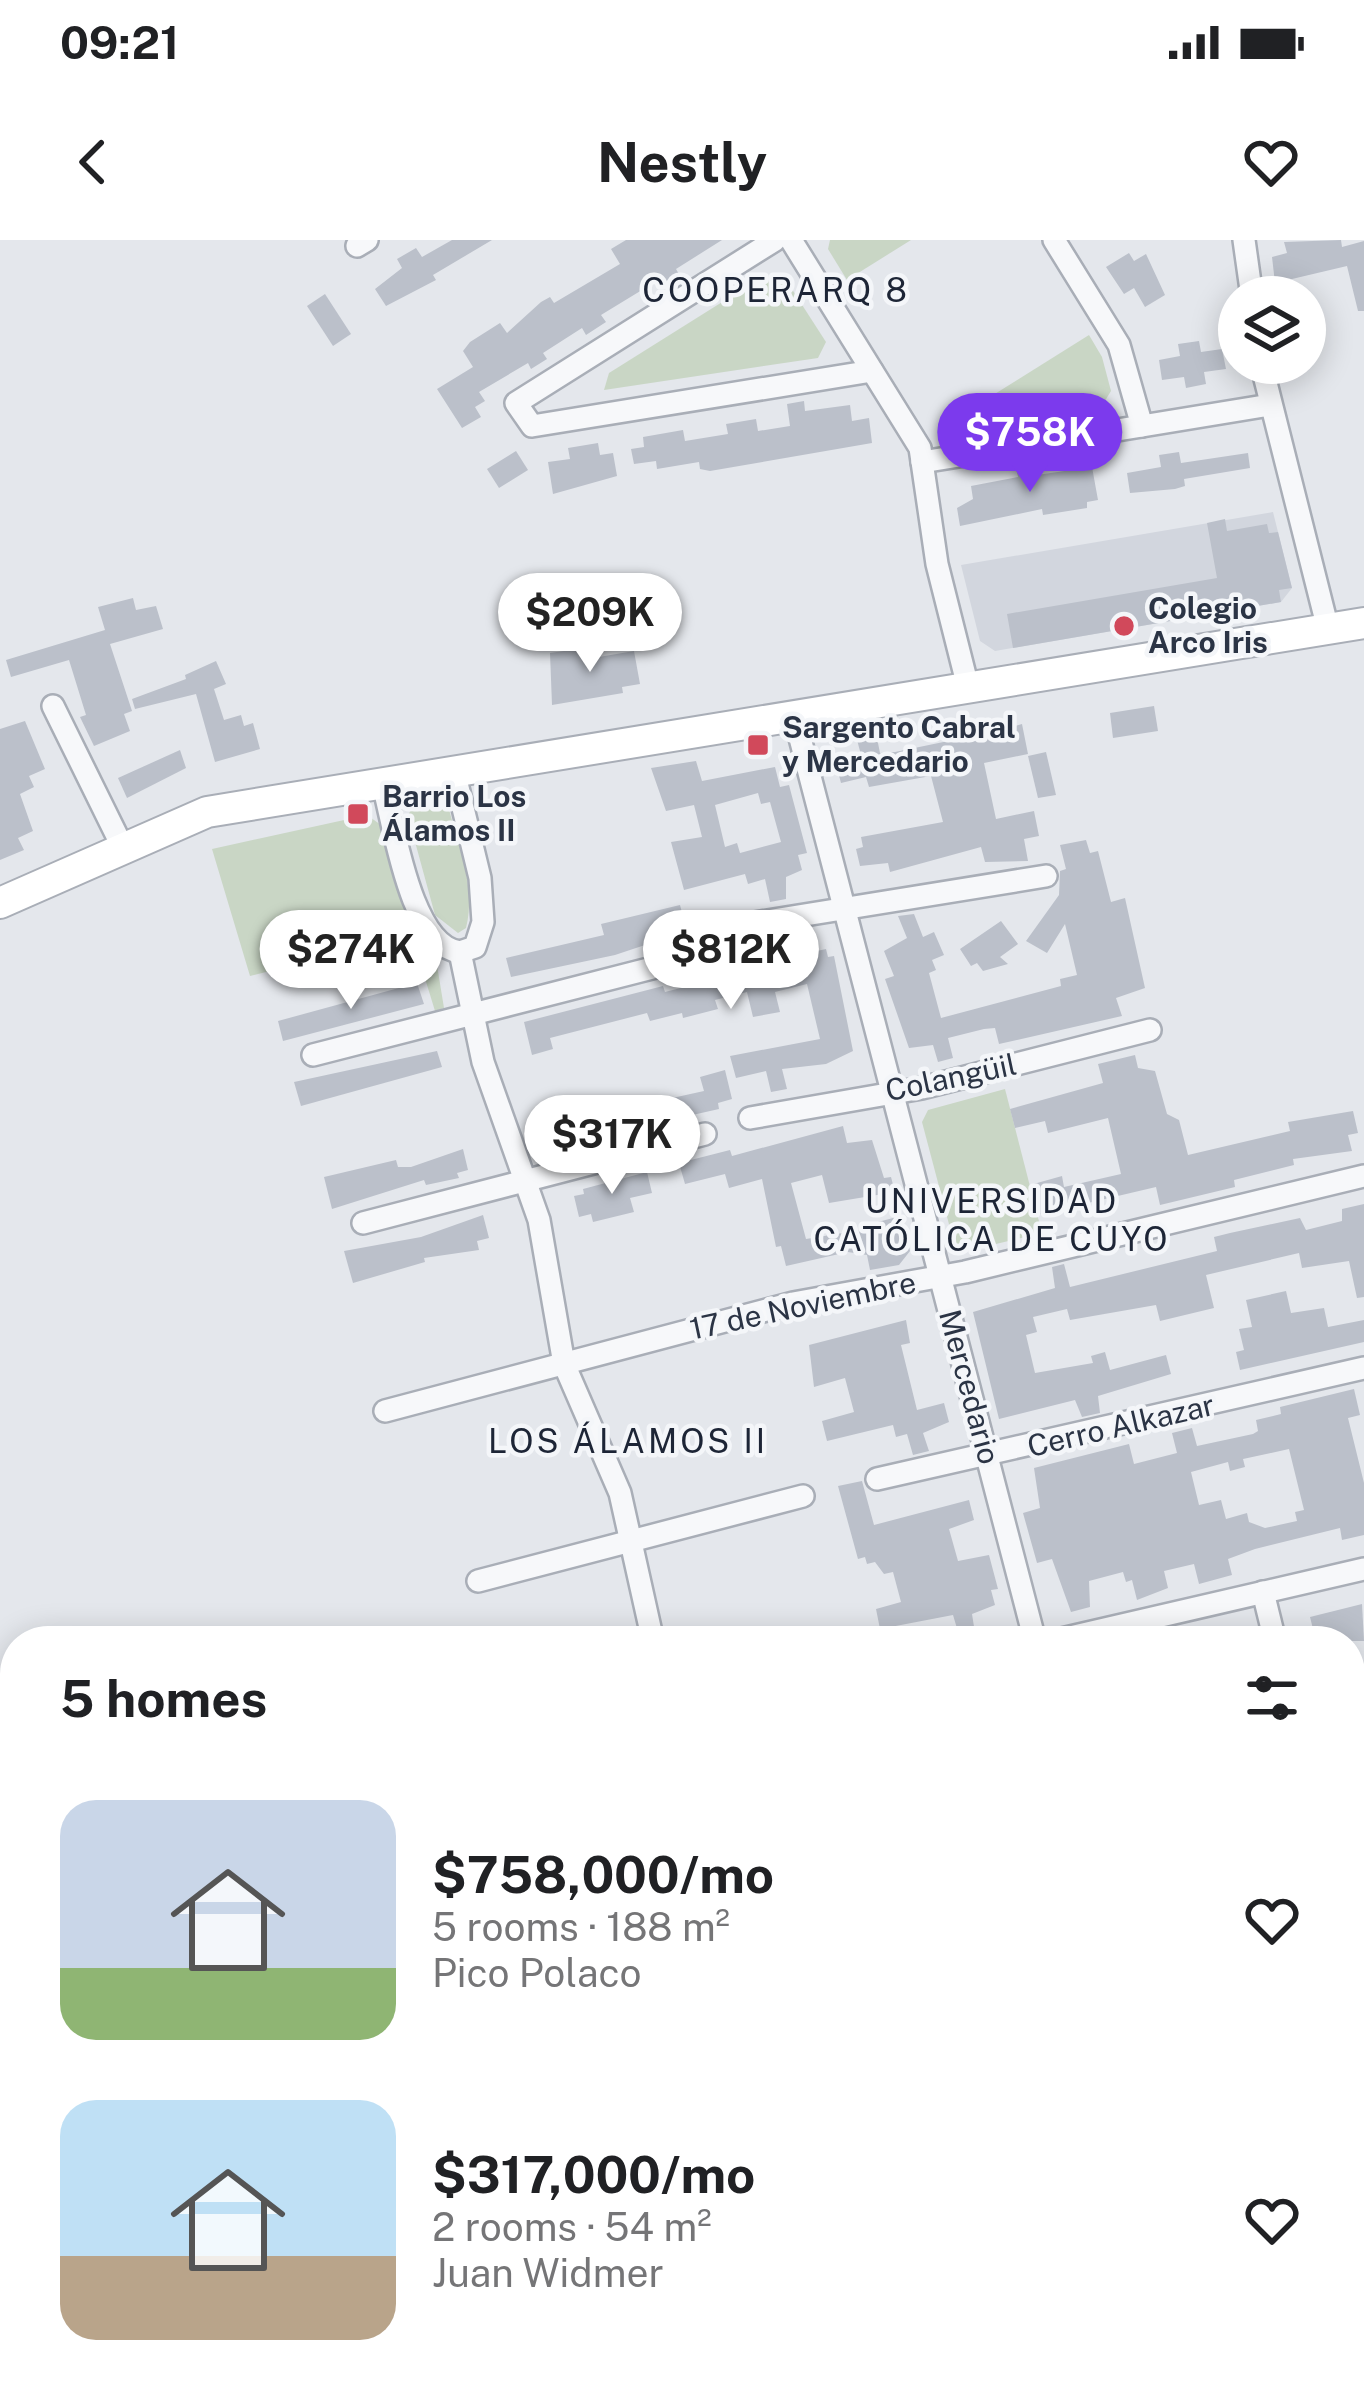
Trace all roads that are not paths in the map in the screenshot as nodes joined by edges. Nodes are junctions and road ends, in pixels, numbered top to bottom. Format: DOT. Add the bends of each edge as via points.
graph roads {
  1 [pos="775,240"];
  2 [pos="791,240"];
  3 [pos="1054,240"];
  4 [pos="1244,240"];
  5 [pos="1249,276"];
  6 [pos="872,371"];
  7 [pos="1266,384"];
  8 [pos="1270,405"];
  9 [pos="1142,426"];
  10 [pos="922,463"];
  11 [pos="1364,623"];
  12 [pos="1328,629"];
  13 [pos="968,687"];
  14 [pos="53,706"];
  15 [pos="794,715"];
  16 [pos="454,771"];
  17 [pos="382,781"];
  18 [pos="123,848"];
  19 [pos="1046,876"];
  20 [pos="0,903"];
  21 [pos="844,906"];
  22 [pos="730,927"];
  23 [pos="467,950"];
  24 [pos="664,964"];
  25 [pos="472,1014"];
  26 [pos="1150,1030"];
  27 [pos="313,1055"];
  28 [pos="892,1092"];
  29 [pos="750,1118"];
  30 [pos="706,1134"];
  31 [pos="1364,1176"];
  32 [pos="527,1180"];
  33 [pos="363,1223"];
  34 [pos="940,1276"];
  35 [pos="564,1364"];
  36 [pos="1364,1368"];
  37 [pos="385,1411"];
  38 [pos="987,1457"];
  39 [pos="877,1479"];
  40 [pos="803,1496"];
  41 [pos="634,1540"];
  42 [pos="1364,1569"];
  43 [pos="478,1582"];
  44 [pos="1263,1592"];
  45 [pos="650,1626"];
  46 [pos="1031,1626"];
  47 [pos="1117,1626"];
  48 [pos="1271,1626"];
  1 -- 6 [label="street" via="516,404 532,426"];
  2 -- 6 [label="street"];
  3 -- 9 [label="street" via="1120,345"];
  4 -- 5 [label="street"];
  6 -- 10 [label="street"];
  7 -- 8 [label="street"];
  8 -- 9 [label="street"];
  8 -- 12 [label="street"];
  9 -- 10 [label="street"];
  10 -- 13 [label="street"];
  11 -- 12 [label="main road"];
  12 -- 13 [label="main road"];
  13 -- 15 [label="main road"];
  14 -- 18 [label="street"];
  15 -- 16 [label="main road"];
  15 -- 21 [label="street, Mercedario"];
  16 -- 17 [label="main road"];
  16 -- 23 [label="street" via="480,878 483,922"];
  17 -- 18 [label="main road" via="207,812"];
  17 -- 23 [label="street" via="414,899 437,943"];
  18 -- 20 [label="main road"];
  19 -- 21 [label="street"];
  21 -- 22 [label="street"];
  21 -- 28 [label="street, Mercedario"];
  23 -- 25 [label="street"];
  24 -- 25 [label="street"];
  25 -- 27 [label="street"];
  25 -- 32 [label="street"];
  26 -- 28 [label="street, Colangüil"];
  28 -- 29 [label="street, Colangüil"];
  28 -- 34 [label="street, Mercedario"];
  30 -- 32 [label="street"];
  31 -- 34 [label="street, 17 de Noviembre"];
  32 -- 33 [label="street"];
  32 -- 35 [label="street"];
  34 -- 35 [label="street, 17 de Noviembre" via="793,1303"];
  34 -- 38 [label="street, Mercedario"];
  35 -- 37 [label="street, 17 de Noviembre"];
  35 -- 41 [label="street"];
  36 -- 38 [label="street, Cerro Alkazar"];
  38 -- 39 [label="street, Cerro Alkazar"];
  38 -- 46 [label="street, Mercedario"];
  40 -- 41 [label="street"];
  41 -- 43 [label="street"];
  41 -- 45 [label="street"];
  42 -- 44 [label="street"];
  44 -- 47 [label="street"];
  44 -- 48 [label="street"];
}
